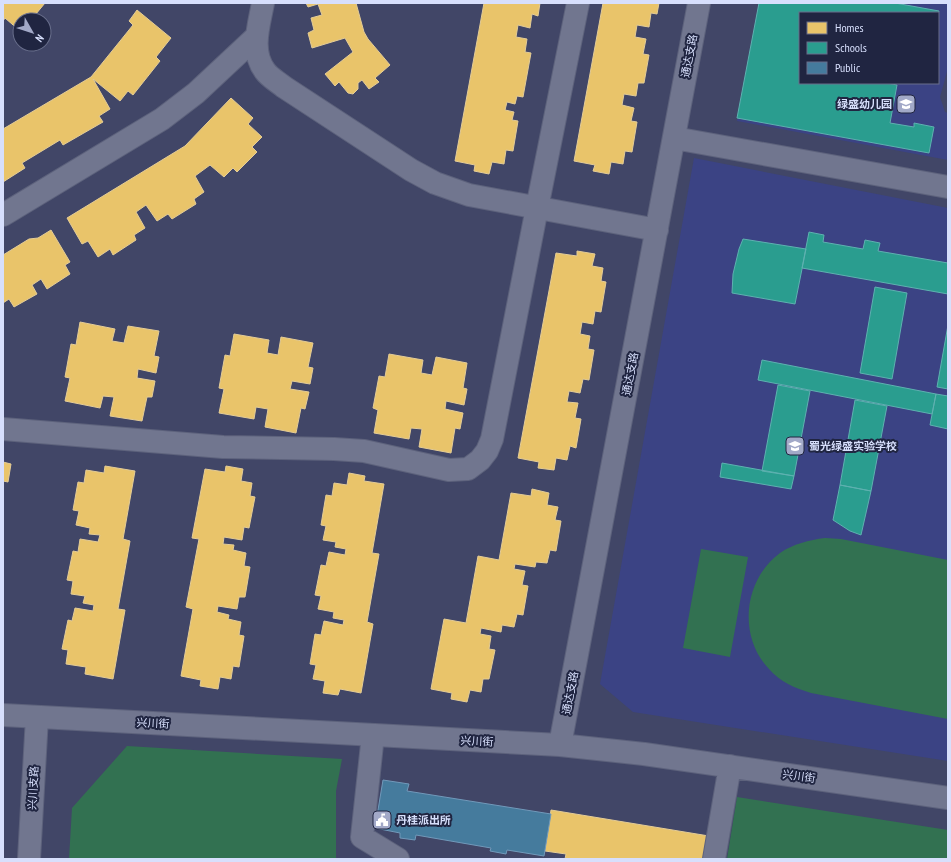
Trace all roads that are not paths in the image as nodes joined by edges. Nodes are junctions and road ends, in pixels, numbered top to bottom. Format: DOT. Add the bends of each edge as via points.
graph roads {
  1 [pos="263,3"];
  2 [pos="578,3"];
  3 [pos="699,3"];
  4 [pos="257,36"];
  5 [pos="265,72"];
  6 [pos="217,74"];
  7 [pos="674,138"];
  8 [pos="948,187"];
  9 [pos="537,208"];
  10 [pos="3,216"];
  11 [pos="657,230"];
  12 [pos="3,429"];
  13 [pos="3,715"];
  14 [pos="37,717"];
  15 [pos="373,735"];
  16 [pos="560,745"];
  17 [pos="730,766"];
  18 [pos="948,798"];
  19 [pos="29,859"];
  20 [pos="398,859"];
  21 [pos="714,859"];
  1 -- 4 [label="street"];
  2 -- 9 [label="street"];
  3 -- 7 [label="street, 通达支路"];
  4 -- 5 [label="street" via="256,48"];
  4 -- 6 [label="street"];
  5 -- 6 [label="street" via="252,67 237,66"];
  5 -- 9 [label="street" via="411,170 436,183 469,195"];
  6 -- 10 [label="street" via="162,119"];
  7 -- 8 [label="street"];
  7 -- 11 [label="street, 通达支路"];
  9 -- 11 [label="street"];
  9 -- 12 [label="street" via="492,439 480,460 468,469 449,470 364,451 223,447"];
  11 -- 16 [label="street, 通达支路"];
  13 -- 14 [label="street, 兴川街"];
  14 -- 15 [label="street, 兴川街"];
  14 -- 19 [label="street, 兴川支路"];
  15 -- 16 [label="street, 兴川街"];
  15 -- 20 [label="street" via="362,837"];
  16 -- 17 [label="street, 兴川街"];
  17 -- 18 [label="street, 兴川街"];
  17 -- 21 [label="street"];
}
